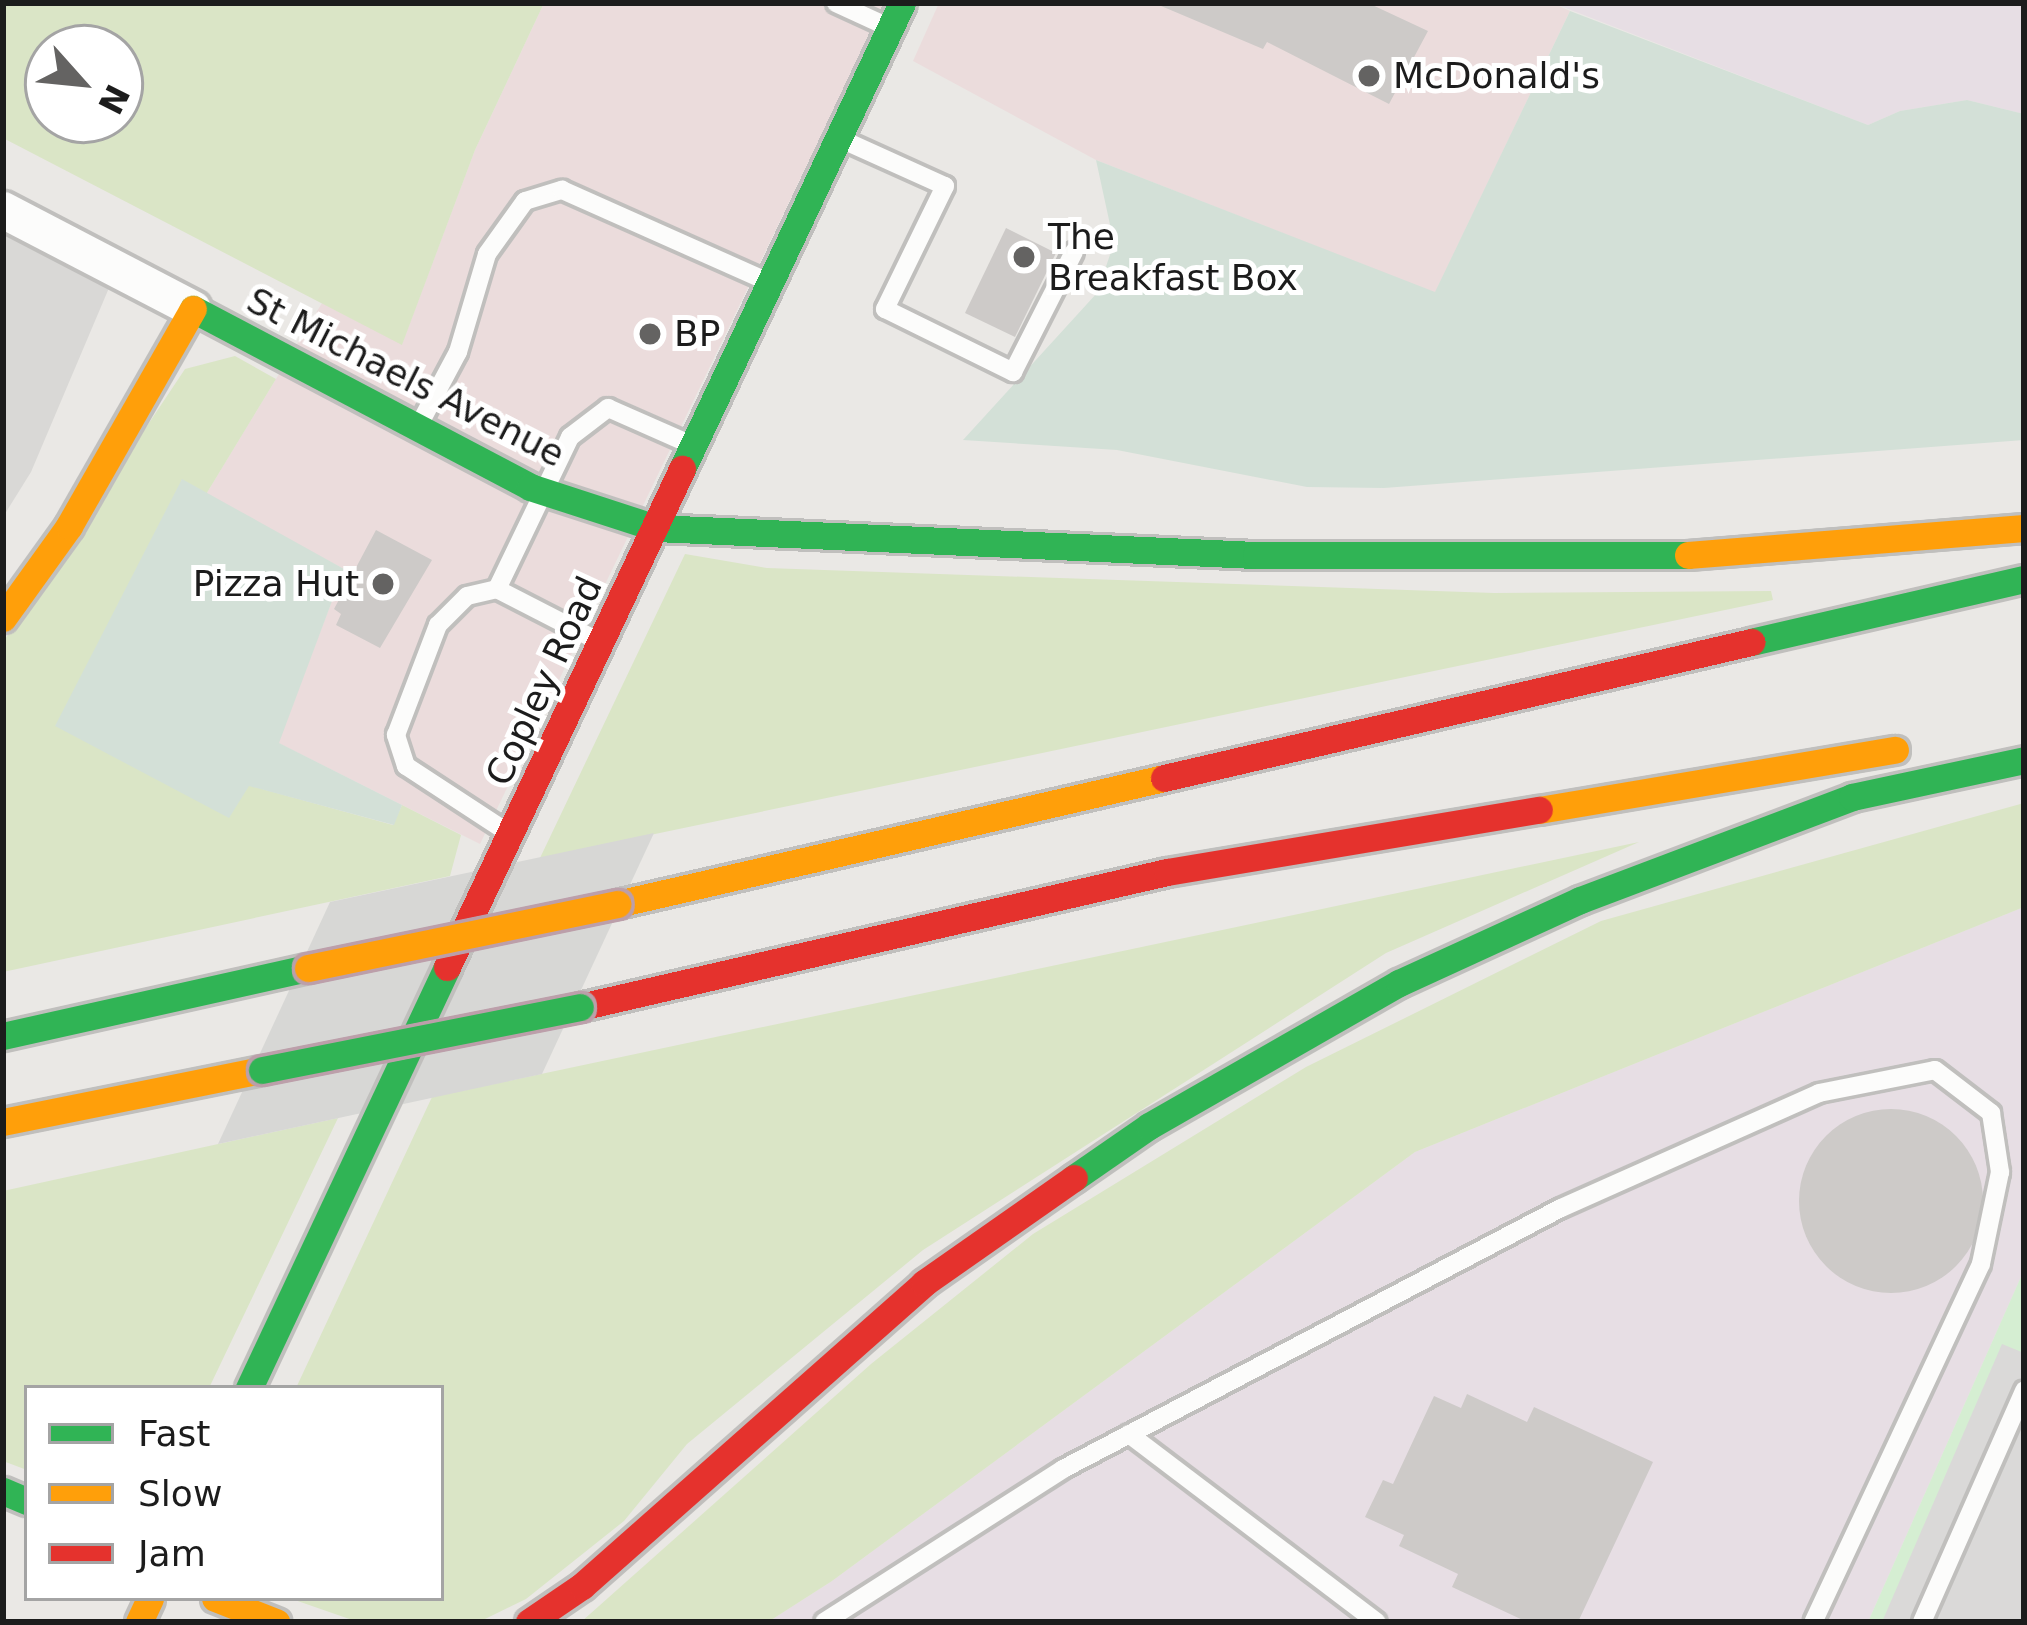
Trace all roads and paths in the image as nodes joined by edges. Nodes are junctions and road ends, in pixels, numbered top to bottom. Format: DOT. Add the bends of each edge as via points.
graph roads {
  1 [pos="836,3"];
  2 [pos="896,15"];
  3 [pos="839,139"];
  4 [pos="3,210"];
  5 [pos="1074,252"];
  6 [pos="770,283"];
  7 [pos="193,309"];
  8 [pos="418,428"];
  9 [pos="694,446"];
  10 [pos="542,490"];
  11 [pos="656,528"];
  12 [pos="2024,528"];
  13 [pos="2024,579"];
  14 [pos="497,589"];
  15 [pos="3,618"];
  16 [pos="602,643"];
  17 [pos="1932,744"];
  18 [pos="2024,760"];
  19 [pos="511,835"];
  20 [pos="3,1036"];
  21 [pos="3,1122"];
  22 [pos="250,1385"];
  23 [pos="2024,1390"];
  24 [pos="1129,1434"];
  25 [pos="223,1601"];
  26 [pos="276,1622"];
  27 [pos="529,1622"];
  28 [pos="824,1622"];
  29 [pos="1376,1622"];
  30 [pos="1813,1622"];
  31 [pos="1922,1622"];
  1 -- 2 [label="lane"];
  2 -- 3 [label="main road, Copley Road"];
  3 -- 5 [label="lane" via="945,186 885,309 1013,372"];
  3 -- 6 [label="main road, Copley Road"];
  4 -- 7 [label="street"];
  6 -- 8 [label="lane" via="562,190 526,200 487,254 458,352"];
  6 -- 9 [label="main road, Copley Road"];
  7 -- 8 [label="main road, St Michaels Avenue"];
  7 -- 15 [label="main road" via="69,526"];
  8 -- 10 [label="main road, St Michaels Avenue"];
  9 -- 10 [label="lane" via="608,408 570,437"];
  9 -- 11 [label="main road, Copley Road"];
  10 -- 11 [label="main road, St Michaels Avenue"];
  10 -- 14 [label="lane"];
  11 -- 12 [label="main road, St Michaels Avenue" via="1256,555 1657,556"];
  11 -- 16 [label="main road, Copley Road"];
  13 -- 20 [label="main road, bridge" via="617,904"];
  14 -- 16 [label="lane"];
  14 -- 19 [label="lane" via="467,596 438,625 396,734 406,766"];
  16 -- 19 [label="main road, Copley Road"];
  17 -- 21 [label="main road, bridge" via="1167,872 580,1006"];
  18 -- 27 [label="main road" via="1852,797 1580,900 1399,983 1149,1126 924,1283 582,1586"];
  19 -- 22 [label="main road, Copley Road"];
  23 -- 31 [label="lane"];
  24 -- 28 [label="lane"];
  24 -- 29 [label="lane"];
  24 -- 30 [label="lane" via="1562,1208 1820,1093 1936,1070 1991,1113 2000,1172 1981,1264"];
  25 -- 26 [label="main road"];
}
